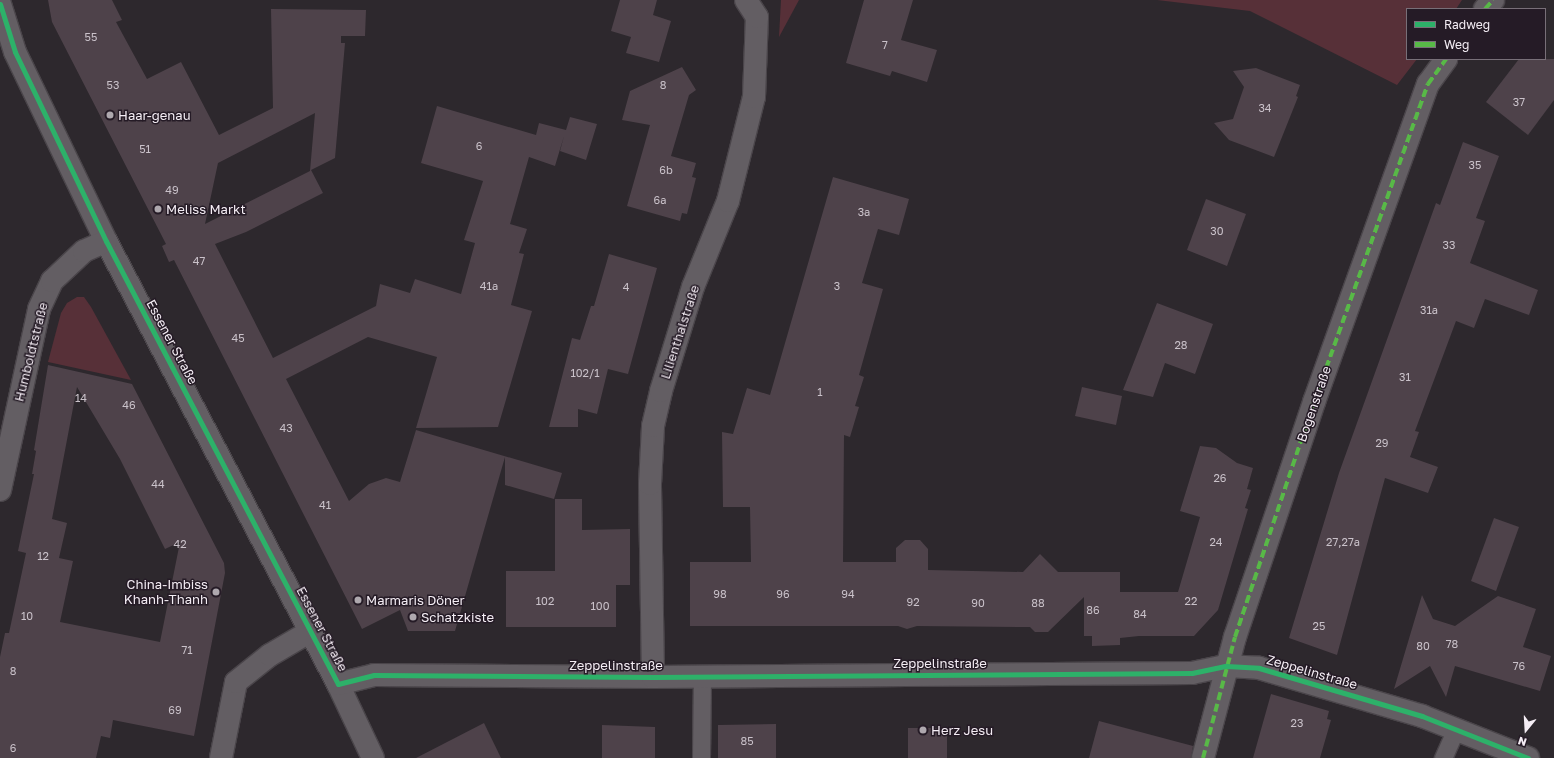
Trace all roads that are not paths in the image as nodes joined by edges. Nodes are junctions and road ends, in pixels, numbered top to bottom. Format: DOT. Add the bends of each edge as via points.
graph roads {
  1 [pos="746,0"];
  2 [pos="1493,0"];
  3 [pos="0,4"];
  4 [pos="1486,8"];
  5 [pos="1445,60"];
  6 [pos="106,241"];
  7 [pos="0,490"];
  8 [pos="309,632"];
  9 [pos="1226,666"];
  10 [pos="653,676"];
  11 [pos="702,676"];
  12 [pos="338,684"];
  13 [pos="1456,729"];
  14 [pos="221,758"];
  15 [pos="373,758"];
  16 [pos="701,758"];
  17 [pos="1203,758"];
  18 [pos="1443,758"];
  19 [pos="1528,758"];
  1 -- 10 [label="street, Lilienthalstraße" via="757,17 757,63 751,112 728,201 693,287 661,391 654,426 650,484"];
  2 -- 4 [label="street"];
  3 -- 6 [label="street, Essener Straße" via="15,52"];
  5 -- 9 [label="street, Bogenstraße" via="1428,84 1398,162"];
  6 -- 7 [label="street, Humboldtstraße" via="84,251 52,281 39,309"];
  6 -- 8 [label="street, Essener Straße"];
  8 -- 12 [label="street, Essener Straße"];
  8 -- 14 [label="street" via="270,655 236,682"];
  9 -- 11 [label="street, Zeppelinstraße" via="1192,673"];
  9 -- 13 [label="street, Zeppelinstraße" via="1259,668 1422,716"];
  9 -- 17 [label="street, Bogenstraße"];
  10 -- 11 [label="street, Zeppelinstraße"];
  10 -- 12 [label="street, Zeppelinstraße" via="374,675"];
  11 -- 16 [label="lane"];
  12 -- 15 [label="street, Essener Straße"];
  13 -- 18 [label="lane"];
  13 -- 19 [label="street, Zeppelinstraße"];
}
